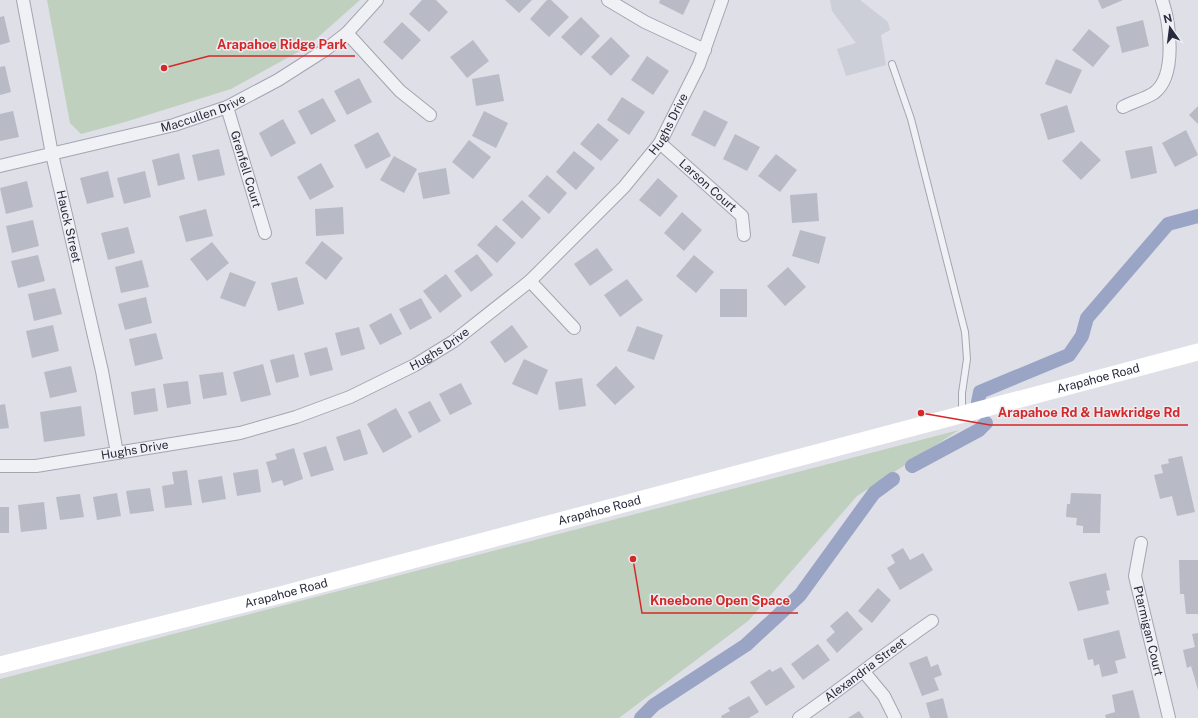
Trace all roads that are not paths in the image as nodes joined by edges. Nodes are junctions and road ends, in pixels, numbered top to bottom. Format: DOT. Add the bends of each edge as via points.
graph roads {
  1 [pos="23,0"];
  2 [pos="377,0"];
  3 [pos="608,0"];
  4 [pos="722,0"];
  5 [pos="1162,0"];
  6 [pos="347,33"];
  7 [pos="705,50"];
  8 [pos="892,64"];
  9 [pos="227,107"];
  10 [pos="1123,107"];
  11 [pos="430,115"];
  12 [pos="660,143"];
  13 [pos="52,154"];
  14 [pos="0,166"];
  15 [pos="265,233"];
  16 [pos="744,235"];
  17 [pos="530,281"];
  18 [pos="574,328"];
  19 [pos="1198,352"];
  20 [pos="962,415"];
  21 [pos="117,453"];
  22 [pos="0,466"];
  23 [pos="1141,543"];
  24 [pos="932,621"];
  25 [pos="0,665"];
  26 [pos="864,672"];
  27 [pos="799,718"];
  28 [pos="894,718"];
  29 [pos="1169,718"];
  1 -- 13 [label="street, Hauck Street"];
  2 -- 6 [label="street, Maccullen Drive"];
  3 -- 7 [label="street" via="645,22"];
  4 -- 7 [label="street, Hughs Drive"];
  5 -- 10 [label="street" via="1169,28 1170,52 1166,74 1154,93"];
  6 -- 9 [label="street, Maccullen Drive" via="278,80"];
  6 -- 11 [label="street" via="400,91"];
  7 -- 12 [label="street, Hughs Drive"];
  8 -- 20 [label="lane" via="911,120 965,332 967,359"];
  9 -- 13 [label="street, Maccullen Drive" via="174,125"];
  9 -- 15 [label="street, Grenfell Court"];
  12 -- 16 [label="street, Larson Court" via="742,216"];
  12 -- 17 [label="street, Hughs Drive" via="624,187"];
  13 -- 14 [label="street, Maccullen Drive"];
  13 -- 21 [label="street, Hauck Street" via="102,371"];
  17 -- 18 [label="street"];
  17 -- 21 [label="street, Hughs Drive" via="454,341 350,397 296,417 240,433"];
  19 -- 20 [label="main road, Arapahoe Road"];
  20 -- 25 [label="main road, Arapahoe Road" via="296,591"];
  21 -- 22 [label="street, Hughs Drive" via="36,466"];
  23 -- 29 [label="street, Ptarmigan Court" via="1134,576"];
  24 -- 26 [label="street, Alexandria Street"];
  26 -- 27 [label="street, Alexandria Street"];
  26 -- 28 [label="street" via="884,696"];
}
